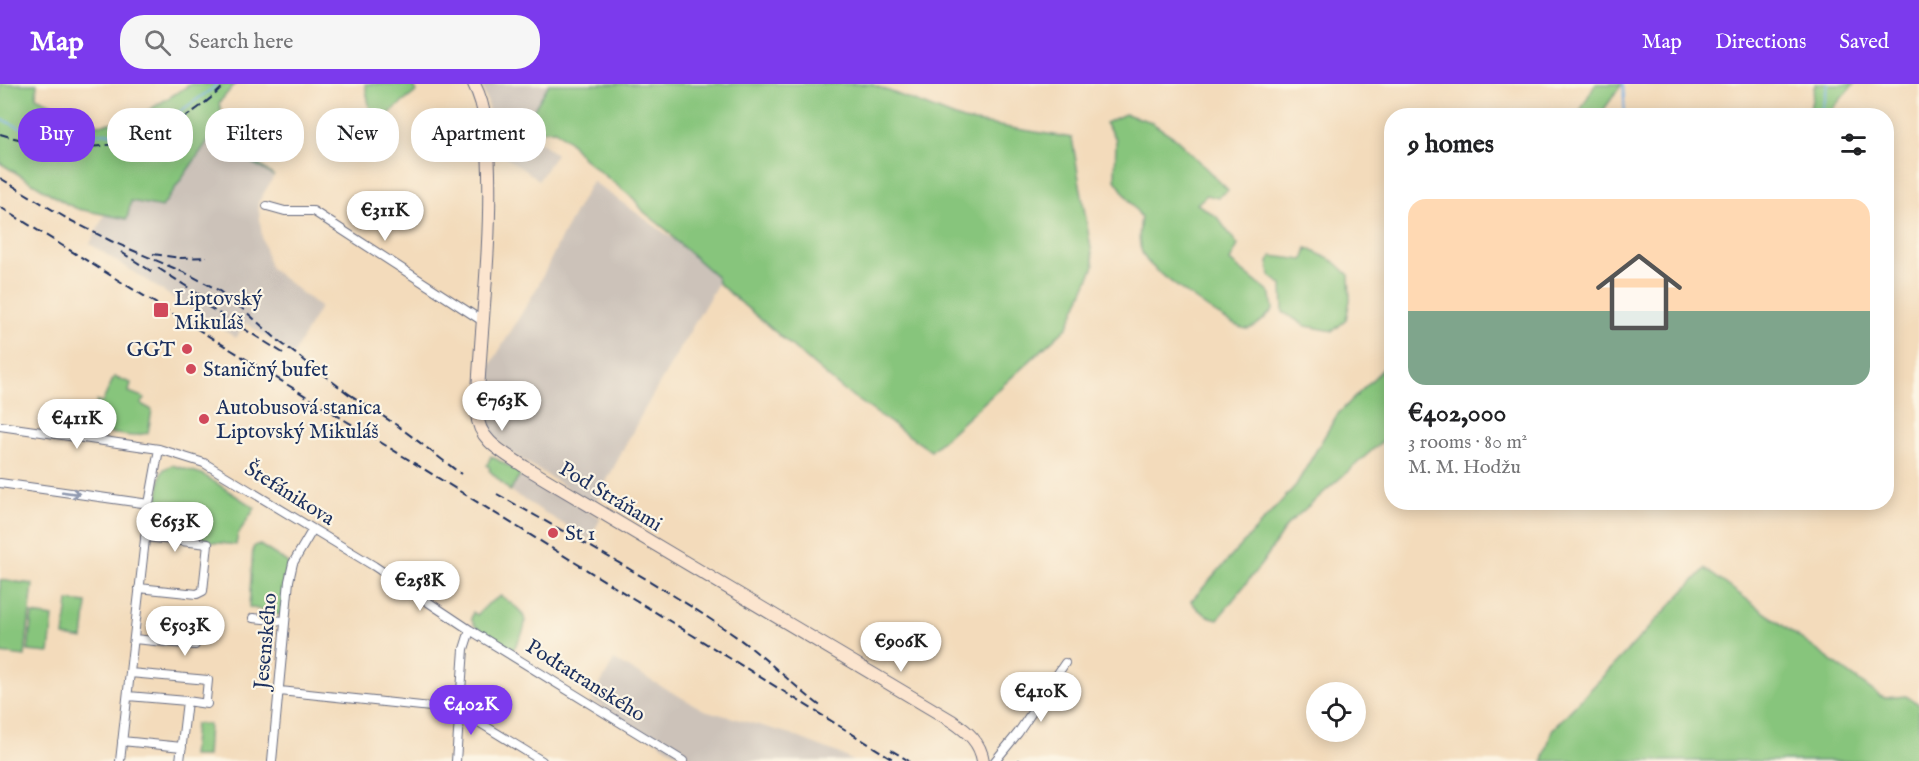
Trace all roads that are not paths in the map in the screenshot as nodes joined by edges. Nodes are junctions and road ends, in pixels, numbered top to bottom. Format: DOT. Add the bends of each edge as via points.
graph roads {
  1 [pos="474,84"];
  2 [pos="267,206"];
  3 [pos="484,322"];
  4 [pos="0,426"];
  5 [pos="159,449"];
  6 [pos="0,483"];
  7 [pos="149,504"];
  8 [pos="313,529"];
  9 [pos="146,537"];
  10 [pos="140,588"];
  11 [pos="253,618"];
  12 [pos="284,621"];
  13 [pos="198,622"];
  14 [pos="470,630"];
  15 [pos="134,639"];
  16 [pos="1065,663"];
  17 [pos="130,673"];
  18 [pos="280,691"];
  19 [pos="128,696"];
  20 [pos="187,701"];
  21 [pos="459,710"];
  22 [pos="122,741"];
  23 [pos="182,747"];
  24 [pos="120,761"];
  25 [pos="180,761"];
  26 [pos="272,761"];
  27 [pos="456,761"];
  28 [pos="542,761"];
  29 [pos="683,761"];
  30 [pos="983,761"];
  31 [pos="995,761"];
  1 -- 3 [label="street, Pod Stráňami" via="481,96 488,147 489,239"];
  2 -- 3 [label="street" via="285,211 313,211"];
  3 -- 30 [label="street, Pod Stráňami" via="477,419 487,440 542,477 952,721 976,741"];
  4 -- 5 [label="street, Štefánikova"];
  5 -- 7 [label="street"];
  5 -- 8 [label="street, Štefánikova" via="204,463"];
  6 -- 7 [label="street, one-way"];
  7 -- 9 [label="street"];
  8 -- 12 [label="street, Jesenského" via="291,567"];
  8 -- 14 [label="street, Štefánikova"];
  9 -- 10 [label="street"];
  9 -- 10 [label="street" via="208,544 203,591 197,594"];
  10 -- 15 [label="street"];
  11 -- 12 [label="street"];
  12 -- 18 [label="street, Jesenského"];
  13 -- 15 [label="street" via="195,645"];
  14 -- 21 [label="street" via="464,649"];
  14 -- 29 [label="street, Podtatranského"];
  15 -- 17 [label="street"];
  16 -- 31 [label="street"];
  17 -- 19 [label="street"];
  17 -- 20 [label="street" via="208,680 206,702"];
  18 -- 21 [label="street"];
  18 -- 26 [label="street, Jesenského"];
  19 -- 20 [label="street"];
  19 -- 22 [label="street"];
  20 -- 23 [label="street"];
  21 -- 27 [label="street"];
  21 -- 28 [label="street"];
  22 -- 23 [label="street"];
  22 -- 24 [label="street"];
  23 -- 25 [label="street"];
}
